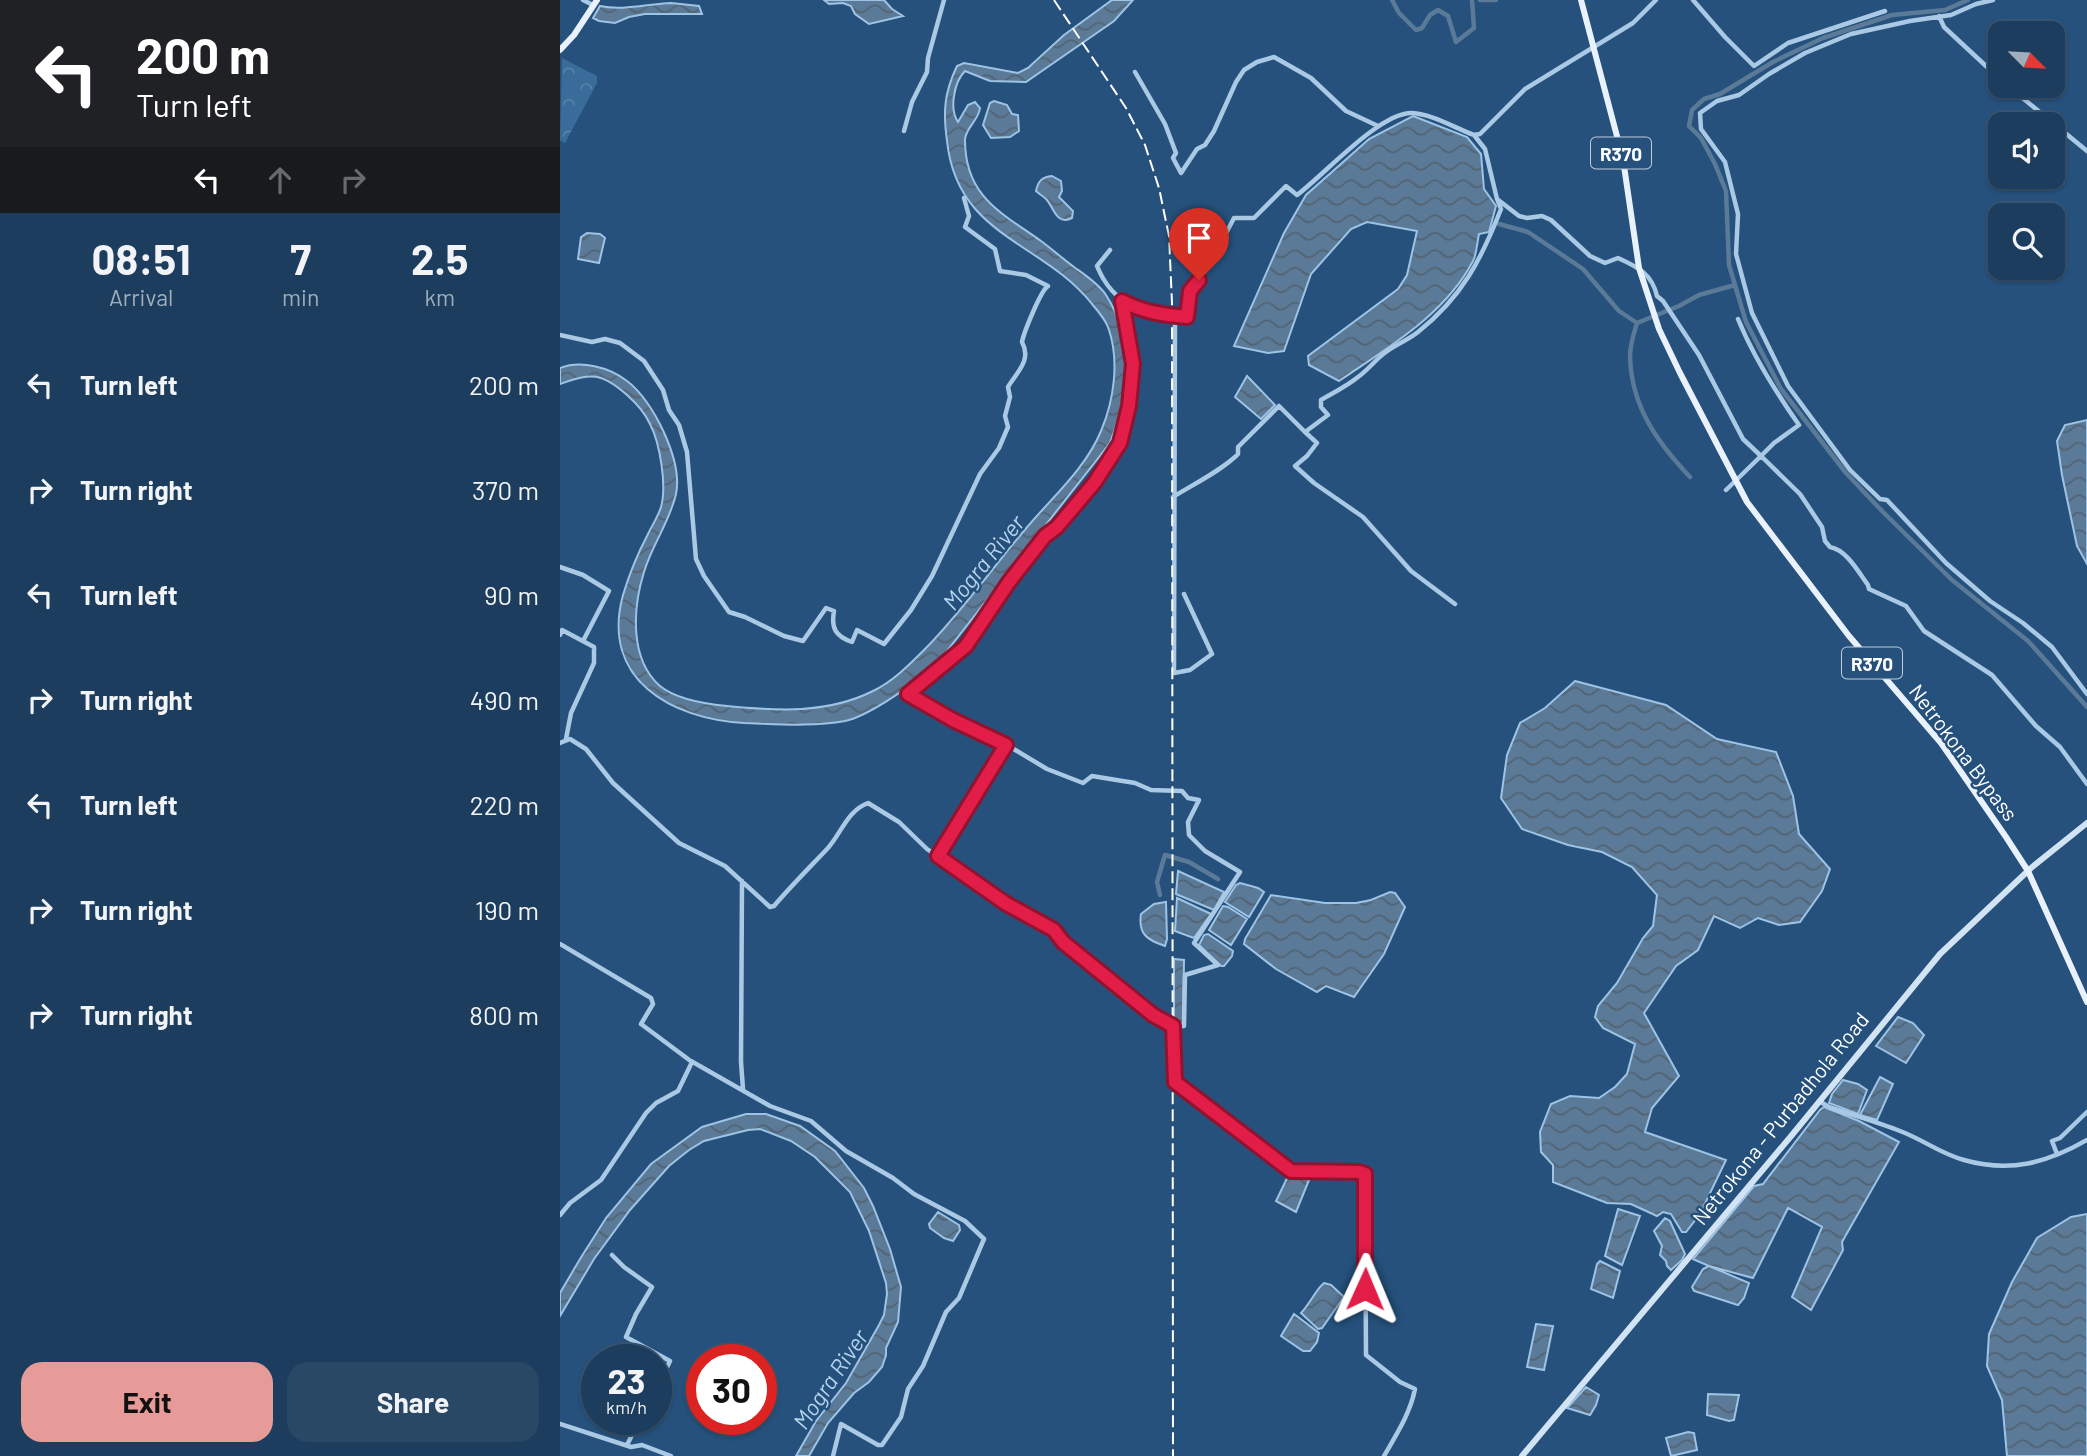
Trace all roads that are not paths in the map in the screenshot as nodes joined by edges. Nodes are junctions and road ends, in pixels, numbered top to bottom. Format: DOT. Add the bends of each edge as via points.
graph roads {
  1 [pos="583,0"];
  2 [pos="944,0"];
  3 [pos="1581,0"];
  4 [pos="1656,0"];
  5 [pos="1693,0"];
  6 [pos="1993,0"];
  7 [pos="595,3"];
  8 [pos="1885,11"];
  9 [pos="1939,16"];
  10 [pos="1843,23"];
  11 [pos="1848,36"];
  12 [pos="1595,47"];
  13 [pos="560,50"];
  14 [pos="1988,68"];
  15 [pos="1135,72"];
  16 [pos="2023,98"];
  17 [pos="1379,127"];
  18 [pos="904,131"];
  19 [pos="1474,135"];
  20 [pos="2087,151"];
  21 [pos="964,198"];
  22 [pos="1497,199"];
  23 [pos="1110,250"];
  24 [pos="1639,268"];
  25 [pos="1122,301"];
  26 [pos="1175,316"];
  27 [pos="1738,319"];
  28 [pos="560,335"];
  29 [pos="1306,432"];
  30 [pos="1761,456"];
  31 [pos="1726,490"];
  32 [pos="1173,497"];
  33 [pos="560,567"];
  34 [pos="1184,594"];
  35 [pos="1455,604"];
  36 [pos="560,635"];
  37 [pos="583,641"];
  38 [pos="2087,694"];
  39 [pos="566,739"];
  40 [pos="560,743"];
  41 [pos="1006,745"];
  42 [pos="2087,784"];
  43 [pos="2087,823"];
  44 [pos="938,856"];
  45 [pos="2028,871"];
  46 [pos="742,880"];
  47 [pos="560,944"];
  48 [pos="2087,1002"];
  49 [pos="1173,1027"];
  50 [pos="691,1060"];
  51 [pos="743,1089"];
  52 [pos="1818,1100"];
  53 [pos="2087,1112"];
  54 [pos="2087,1140"];
  55 [pos="2057,1154"];
  56 [pos="560,1215"];
  57 [pos="612,1255"];
  58 [pos="639,1344"];
  59 [pos="560,1424"];
  60 [pos="632,1435"];
  61 [pos="627,1445"];
  62 [pos="671,1456"];
  63 [pos="833,1456"];
  64 [pos="1384,1456"];
  65 [pos="1522,1456"];
  1 -- 7 [label="street"];
  2 -- 18 [label="street" via="927,72"];
  3 -- 12 [label="main road, R370"];
  4 -- 12 [label="street" via="1633,23"];
  5 -- 10 [label="street" via="1754,66 1788,43"];
  6 -- 9 [label="street"];
  7 -- 13 [label="main road"];
  8 -- 10 [label="street"];
  9 -- 11 [label="street"];
  9 -- 14 [label="street" via="1944,27"];
  10 -- 11 [label="street"];
  11 -- 38 [label="street" via="1805,53 1740,95 1717,101 1700,113 1701,129 1725,162 1738,214 1736,254 1752,313 1788,386 1850,470 1990,601 2052,648"];
  12 -- 19 [label="street" via="1525,89"];
  12 -- 24 [label="main road, R370" via="1623,159"];
  15 -- 17 [label="street" via="1165,124 1181,173 1214,131 1244,70 1274,57 1311,78 1346,111"];
  16 -- 20 [label="street"];
  17 -- 19 [label="street" via="1409,113"];
  17 -- 26 [label="street" via="1297,195 1286,186 1254,218 1234,218 1190,291 1187,317"];
  19 -- 22 [label="street" via="1485,149"];
  21 -- 28 [label="street" via="965,228 995,249 1000,271 1026,275 1048,286 1042,289 1025,328 1025,362 1008,387 1008,426 999,448 979,474 932,576 884,644 857,630 852,642 838,636 832,625 834,611 826,608 803,641 729,612 696,559 689,457 657,380 644,361 620,342"];
  22 -- 24 [label="street" via="1519,215 1551,220 1590,256 1605,263 1618,258"];
  22 -- 29 [label="street" via="1501,209 1487,244 1459,291 1417,334 1387,350 1357,378 1321,400 1328,415"];
  23 -- 25 [label="street" via="1097,266"];
  24 -- 30 [label="street" via="1654,283 1657,296 1699,355 1743,439"];
  24 -- 45 [label="main road, Netrokona Bypass / R370" via="1657,324 1747,502 1849,636 1941,743"];
  25 -- 26 [label="street"];
  25 -- 41 [label="street" via="1133,364 1120,443 1095,482 1009,582 966,646 908,694"];
  26 -- 32 [label="street"];
  27 -- 30 [label="street" via="1766,379 1799,425"];
  29 -- 32 [label="street" via="1279,406 1238,446 1238,454 1228,465"];
  29 -- 35 [label="street" via="1317,443 1295,466 1363,516 1411,571"];
  30 -- 31 [label="street"];
  30 -- 42 [label="street" via="1800,494 1822,527 1825,541 1847,558 1869,589 1906,606 1924,631 1992,675 2060,747"];
  32 -- 34 [label="street" via="1174,673 1190,670 1212,654"];
  33 -- 37 [label="street" via="609,591"];
  36 -- 37 [label="street" via="562,630"];
  37 -- 39 [label="street" via="594,647 594,663 569,718"];
  39 -- 40 [label="street"];
  39 -- 46 [label="street" via="586,749 613,783 679,843"];
  41 -- 44 [label="street"];
  41 -- 49 [label="street" via="1083,783 1092,776 1152,790 1182,790 1188,798 1199,800 1188,822 1189,835 1239,874 1194,943 1218,965 1185,975 1184,1026"];
  43 -- 45 [label="main road, Netrokona - Purbadhola Road"];
  44 -- 46 [label="street" via="869,803 858,807 842,824 831,844 773,907"];
  44 -- 49 [label="street" via="1005,903 1054,930"];
  45 -- 48 [label="main road, Netrokona Bypass / R370"];
  45 -- 52 [label="main road, Netrokona - Purbadhola Road" via="1940,954"];
  46 -- 51 [label="street"];
  47 -- 50 [label="street" via="651,998 653,1004 641,1024"];
  49 -- 64 [label="street" via="1176,1083 1291,1171 1359,1172 1366,1176 1366,1356 1415,1389 1404,1423"];
  50 -- 51 [label="street"];
  50 -- 56 [label="street" via="678,1091 651,1108 601,1180"];
  51 -- 63 [label="street" via="770,1106 811,1121 846,1152 965,1221 984,1239 885,1444 878,1445 841,1424"];
  52 -- 55 [label="street" via="1963,1160 2020,1166"];
  52 -- 65 [label="main road, Netrokona - Purbadhola Road"];
  53 -- 55 [label="street" via="2052,1141"];
  54 -- 55 [label="street"];
  57 -- 58 [label="street" via="652,1287 626,1337"];
  59 -- 61 [label="street"];
  60 -- 61 [label="street"];
  61 -- 62 [label="street" via="642,1445"];
}
